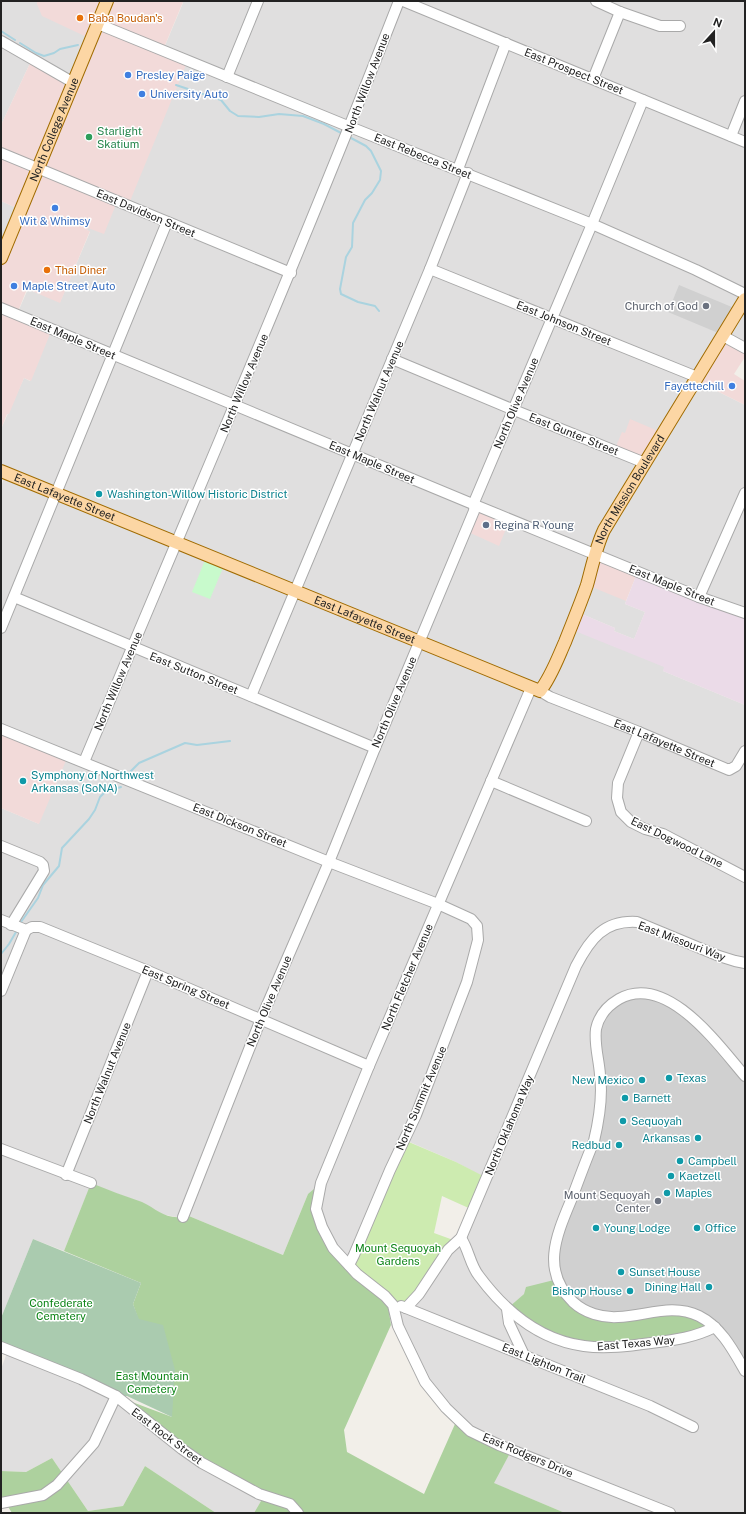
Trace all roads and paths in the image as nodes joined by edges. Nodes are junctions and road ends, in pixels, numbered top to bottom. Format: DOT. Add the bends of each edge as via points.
graph roads {
  1 [pos="107,1"];
  2 [pos="258,1"];
  3 [pos="399,1"];
  4 [pos="403,1"];
  5 [pos="596,1"];
  6 [pos="620,12"];
  7 [pos="98,24"];
  8 [pos="680,26"];
  9 [pos="1,41"];
  10 [pos="506,43"];
  11 [pos="227,77"];
  12 [pos="593,79"];
  13 [pos="74,83"];
  14 [pos="643,100"];
  15 [pos="745,101"];
  16 [pos="350,127"];
  17 [pos="730,136"];
  18 [pos="745,142"];
  19 [pos="1,152"];
  20 [pos="38,168"];
  21 [pos="463,171"];
  22 [pos="167,222"];
  23 [pos="592,224"];
  24 [pos="1,258"];
  25 [pos="430,270"];
  26 [pos="290,273"];
  27 [pos="745,294"];
  28 [pos="745,299"];
  29 [pos="1,308"];
  30 [pos="552,318"];
  31 [pos="723,336"];
  32 [pos="745,348"];
  33 [pos="113,354"];
  34 [pos="392,359"];
  35 [pos="697,377"];
  36 [pos="235,405"];
  37 [pos="514,410"];
  38 [pos="353,454"];
  39 [pos="645,463"];
  40 [pos="1,472"];
  41 [pos="745,493"];
  42 [pos="56,494"];
  43 [pos="475,505"];
  44 [pos="177,543"];
  45 [pos="596,554"];
  46 [pos="295,591"];
  47 [pos="14,597"];
  48 [pos="699,597"];
  49 [pos="745,613"];
  50 [pos="1,628"];
  51 [pos="419,642"];
  52 [pos="132,647"];
  53 [pos="536,690"];
  54 [pos="251,696"];
  55 [pos="1,729"];
  56 [pos="639,732"];
  57 [pos="375,748"];
  58 [pos="745,751"];
  59 [pos="84,762"];
  60 [pos="491,781"];
  61 [pos="586,821"];
  62 [pos="1,846"];
  63 [pos="329,862"];
  64 [pos="745,877"];
  65 [pos="438,904"];
  66 [pos="1,920"];
  67 [pos="11,925"];
  68 [pos="476,926"];
  69 [pos="26,930"];
  70 [pos="598,933"];
  71 [pos="745,963"];
  72 [pos="148,971"];
  73 [pos="1,990"];
  74 [pos="260,1019"];
  75 [pos="369,1066"];
  76 [pos="745,1076"];
  77 [pos="1,1149"];
  78 [pos="66,1175"];
  79 [pos="91,1184"];
  80 [pos="182,1217"];
  81 [pos="461,1238"];
  82 [pos="348,1265"];
  83 [pos="393,1305"];
  84 [pos="406,1308"];
  85 [pos="507,1309"];
  86 [pos="715,1327"];
  87 [pos="1,1347"];
  88 [pos="524,1355"];
  89 [pos="745,1371"];
  90 [pos="116,1396"];
  91 [pos="693,1427"];
  92 [pos="1,1503"];
  93 [pos="298,1513"];
  94 [pos="670,1513"];
  1 -- 7 [label="main road, North College Avenue"];
  2 -- 11 [label="street"];
  3 -- 16 [label="street, North Willow Avenue"];
  4 -- 10 [label="street, East Prospect Street"];
  5 -- 6 [label="street"];
  6 -- 8 [label="street" via="660,26"];
  6 -- 12 [label="street"];
  7 -- 11 [label="street, East Rebecca Street"];
  7 -- 13 [label="main road, North College Avenue"];
  9 -- 13 [label="street"];
  10 -- 12 [label="street, East Prospect Street"];
  10 -- 21 [label="street, North Walnut Avenue"];
  11 -- 16 [label="street, East Rebecca Street"];
  12 -- 14 [label="street, East Prospect Street"];
  13 -- 20 [label="main road, North College Avenue"];
  14 -- 17 [label="street, East Prospect Street"];
  14 -- 23 [label="street, North Olive Avenue"];
  15 -- 17 [label="street"];
  16 -- 21 [label="street, East Rebecca Street"];
  16 -- 26 [label="street, North Willow Avenue"];
  17 -- 18 [label="street, East Prospect Street"];
  19 -- 20 [label="street, East Davidson Street"];
  20 -- 22 [label="street, East Davidson Street"];
  20 -- 24 [label="main road, North College Avenue"];
  21 -- 23 [label="street, East Rebecca Street"];
  21 -- 25 [label="street, North Walnut Avenue"];
  22 -- 26 [label="street, East Davidson Street"];
  22 -- 33 [label="street"];
  23 -- 27 [label="street, East Rebecca Street"];
  23 -- 30 [label="street, North Olive Avenue"];
  25 -- 30 [label="street, East Johnson Street"];
  25 -- 34 [label="street, North Walnut Avenue"];
  26 -- 36 [label="street, North Willow Avenue"];
  28 -- 31 [label="main road, North Mission Boulevard"];
  29 -- 33 [label="street, East Maple Street"];
  30 -- 35 [label="street, East Johnson Street"];
  30 -- 37 [label="street, North Olive Avenue"];
  31 -- 32 [label="street"];
  31 -- 35 [label="main road, North Mission Boulevard"];
  33 -- 36 [label="street, East Maple Street"];
  33 -- 42 [label="street"];
  34 -- 37 [label="street, East Gunter Street"];
  34 -- 38 [label="street, North Walnut Avenue"];
  35 -- 39 [label="main road, North Mission Boulevard"];
  36 -- 38 [label="street, East Maple Street"];
  36 -- 44 [label="street, North Willow Avenue"];
  37 -- 39 [label="street, East Gunter Street"];
  37 -- 43 [label="street, North Olive Avenue"];
  38 -- 43 [label="street, East Maple Street"];
  38 -- 46 [label="street, North Walnut Avenue"];
  39 -- 45 [label="main road, North Mission Boulevard" via="604,530"];
  40 -- 42 [label="main road, East Lafayette Street"];
  41 -- 48 [label="street"];
  42 -- 44 [label="main road, East Lafayette Street"];
  42 -- 47 [label="street"];
  43 -- 45 [label="street, East Maple Street"];
  43 -- 51 [label="street, North Olive Avenue"];
  44 -- 46 [label="main road, East Lafayette Street"];
  44 -- 52 [label="street, North Willow Avenue"];
  45 -- 48 [label="street, East Maple Street"];
  45 -- 53 [label="main road, North Mission Boulevard" via="575,618 548,682"];
  46 -- 51 [label="main road, East Lafayette Street"];
  46 -- 54 [label="street, North Walnut Avenue"];
  47 -- 50 [label="street"];
  47 -- 52 [label="street, East Sutton Street"];
  48 -- 49 [label="street, East Maple Street"];
  51 -- 53 [label="main road, East Lafayette Street"];
  51 -- 57 [label="street, North Olive Avenue"];
  52 -- 54 [label="street, East Sutton Street"];
  52 -- 59 [label="street, North Willow Avenue"];
  53 -- 56 [label="street, East Lafayette Street"];
  53 -- 60 [label="street, North Fletcher Avenue"];
  54 -- 57 [label="street, East Sutton Street"];
  55 -- 59 [label="street, East Dickson Street"];
  56 -- 58 [label="street, East Lafayette Street" via="729,770 736,766"];
  56 -- 64 [label="street, East Dogwood Lane" via="618,783 617,798 621,812 631,822 663,834"];
  57 -- 63 [label="street, North Olive Avenue"];
  59 -- 63 [label="street, East Dickson Street"];
  60 -- 61 [label="street"];
  60 -- 65 [label="street, North Fletcher Avenue"];
  62 -- 67 [label="street" via="44,865 44,871"];
  63 -- 65 [label="street, East Dickson Street"];
  63 -- 74 [label="street, North Olive Avenue"];
  65 -- 68 [label="street, East Dickson Street" via="471,919"];
  65 -- 75 [label="street, North Fletcher Avenue"];
  66 -- 67 [label="street, East Spring Street"];
  67 -- 69 [label="street, East Spring Street"];
  68 -- 82 [label="street, North Summit Avenue" via="478,940 468,982 416,1115"];
  69 -- 72 [label="street, East Spring Street" via="40,927"];
  69 -- 73 [label="street"];
  70 -- 71 [label="street, East Missouri Way" via="624,921 638,922 719,956"];
  70 -- 81 [label="street, North Oklahoma Way" via="576,966"];
  72 -- 74 [label="street, East Spring Street"];
  72 -- 78 [label="street, North Walnut Avenue"];
  74 -- 75 [label="street, East Spring Street"];
  74 -- 80 [label="street, North Olive Avenue"];
  75 -- 82 [label="street, North Fletcher Avenue" via="321,1183 316,1209 333,1248"];
  76 -- 86 [label="street" via="708,1032 686,1013 658,996 632,994 606,1009 600,1018 595,1040 601,1088 597,1130 557,1235 555,1250 555,1273 560,1285 578,1306 590,1312 611,1317 675,1310 692,1313"];
  77 -- 78 [label="street"];
  78 -- 79 [label="street"];
  81 -- 84 [label="street, North Oklahoma Way" via="448,1250 419,1294"];
  81 -- 85 [label="street, East Texas Way" via="467,1246 477,1274"];
  82 -- 83 [label="street"];
  83 -- 84 [label="street, East Lighton Trail"];
  83 -- 94 [label="street, East Rodgers Drive" via="398,1326 426,1382 446,1408 470,1431"];
  84 -- 88 [label="street, East Lighton Trail"];
  85 -- 86 [label="street, East Texas Way" via="532,1328 551,1337 585,1346 631,1346 689,1338"];
  85 -- 88 [label="street" via="509,1324"];
  86 -- 89 [label="street" via="728,1342"];
  87 -- 90 [label="street, East Rock Street"];
  88 -- 91 [label="street, East Lighton Trail" via="650,1406"];
  90 -- 92 [label="street" via="94,1443 57,1485 43,1495"];
  90 -- 93 [label="street, East Rock Street" via="202,1463 259,1494 290,1504"];
}
